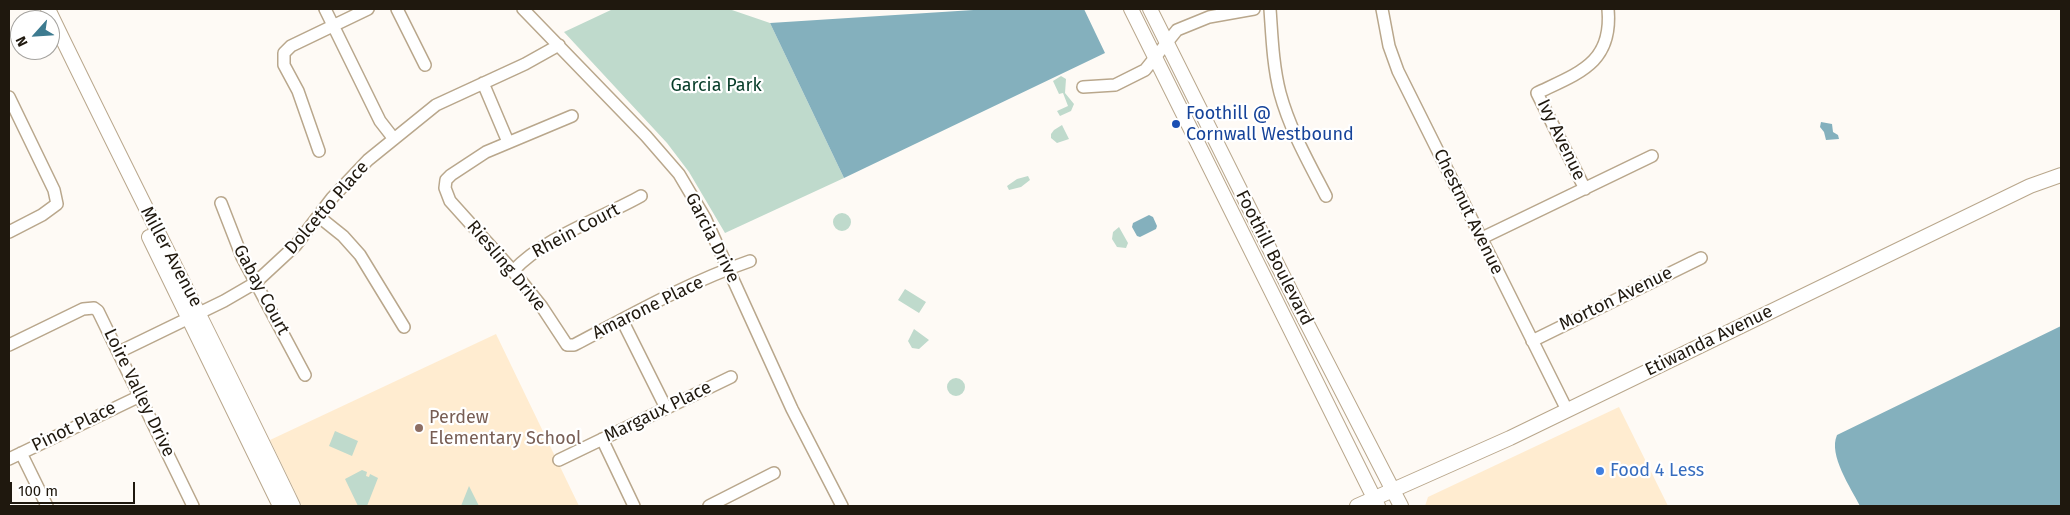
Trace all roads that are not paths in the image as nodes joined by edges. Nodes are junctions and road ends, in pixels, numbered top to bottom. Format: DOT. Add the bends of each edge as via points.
graph roads {
  1 [pos="48,9"];
  2 [pos="325,9"];
  3 [pos="368,9"];
  4 [pos="397,9"];
  5 [pos="523,9"];
  6 [pos="1131,9"];
  7 [pos="1150,9"];
  8 [pos="1254,9"];
  9 [pos="1270,9"];
  10 [pos="1382,9"];
  11 [pos="1608,9"];
  12 [pos="334,25"];
  13 [pos="1166,42"];
  14 [pos="559,45"];
  15 [pos="60,54"];
  16 [pos="1156,58"];
  17 [pos="425,65"];
  18 [pos="483,83"];
  19 [pos="1083,87"];
  20 [pos="9,97"];
  21 [pos="572,116"];
  22 [pos="394,139"];
  23 [pos="508,142"];
  24 [pos="319,151"];
  25 [pos="1652,156"];
  26 [pos="2061,175"];
  27 [pos="1585,189"];
  28 [pos="641,196"];
  29 [pos="1326,196"];
  30 [pos="221,203"];
  31 [pos="318,216"];
  32 [pos="9,232"];
  33 [pos="1482,238"];
  34 [pos="1701,258"];
  35 [pos="750,261"];
  36 [pos="728,269"];
  37 [pos="513,271"];
  38 [pos="255,282"];
  39 [pos="194,316"];
  40 [pos="622,320"];
  41 [pos="404,327"];
  42 [pos="1532,341"];
  43 [pos="9,345"];
  44 [pos="567,345"];
  45 [pos="119,352"];
  46 [pos="305,375"];
  47 [pos="731,377"];
  48 [pos="140,396"];
  49 [pos="666,408"];
  50 [pos="1567,410"];
  51 [pos="602,439"];
  52 [pos="21,453"];
  53 [pos="9,459"];
  54 [pos="559,460"];
  55 [pos="774,474"];
  56 [pos="1393,490"];
  57 [pos="1377,502"];
  58 [pos="46,506"];
  59 [pos="193,506"];
  60 [pos="280,506"];
  61 [pos="293,506"];
  62 [pos="634,506"];
  63 [pos="709,506"];
  64 [pos="842,506"];
  65 [pos="1357,506"];
  66 [pos="1401,506"];
  1 -- 39 [label="main road, Miller Avenue"];
  2 -- 12 [label="street"];
  3 -- 12 [label="street"];
  4 -- 17 [label="street"];
  5 -- 14 [label="street, Garcia Drive"];
  6 -- 16 [label="main road, Foothill Boulevard"];
  7 -- 13 [label="main road, Foothill Boulevard"];
  8 -- 13 [label="street" via="1200,20 1175,31"];
  9 -- 29 [label="street" via="1280,93 1297,138"];
  10 -- 33 [label="street, Chestnut Avenue" via="1398,71"];
  11 -- 27 [label="street, Ivy Avenue" via="1609,23 1601,54 1579,73 1537,93"];
  12 -- 22 [label="street" via="380,121"];
  12 -- 24 [label="street" via="291,46 283,57"];
  13 -- 16 [label="street"];
  13 -- 56 [label="main road, Foothill Boulevard"];
  14 -- 18 [label="street, Dolcetto Place"];
  14 -- 36 [label="street, Garcia Drive" via="678,174 705,218"];
  15 -- 39 [label="main road, Miller Avenue"];
  16 -- 19 [label="street" via="1145,70 1115,85"];
  16 -- 57 [label="main road, Foothill Boulevard" via="1280,313"];
  18 -- 22 [label="street, Dolcetto Place" via="436,105"];
  18 -- 23 [label="street"];
  20 -- 32 [label="street" via="54,190 57,204"];
  21 -- 23 [label="street"];
  22 -- 31 [label="street, Dolcetto Place" via="362,166"];
  23 -- 37 [label="street, Riesling Drive" via="451,175 445,188 450,201"];
  25 -- 27 [label="street"];
  26 -- 50 [label="main road, Etiwanda Avenue" via="2030,186"];
  27 -- 33 [label="street"];
  28 -- 37 [label="street, Rhein Court" via="544,246"];
  30 -- 38 [label="street, Gabay Court" via="238,249"];
  31 -- 38 [label="street, Dolcetto Place" via="285,256"];
  31 -- 41 [label="street" via="360,254"];
  33 -- 42 [label="street, Chestnut Avenue"];
  34 -- 42 [label="street, Morton Avenue"];
  35 -- 36 [label="street, Amarone Place"];
  36 -- 40 [label="street, Amarone Place"];
  36 -- 64 [label="street, Garcia Drive" via="792,409"];
  37 -- 44 [label="street, Riesling Drive"];
  38 -- 39 [label="street, Dolcetto Place"];
  38 -- 46 [label="street, Gabay Court"];
  39 -- 45 [label="street, Dolcetto Place"];
  39 -- 60 [label="main road, Miller Avenue"];
  39 -- 61 [label="main road, Miller Avenue"];
  40 -- 44 [label="street, Amarone Place" via="574,345"];
  40 -- 49 [label="street"];
  42 -- 50 [label="street, Chestnut Avenue"];
  43 -- 45 [label="street, Loire Valley Drive" via="83,309 94,308 101,315"];
  45 -- 48 [label="street, Loire Valley Drive"];
  47 -- 49 [label="street, Margaux Place"];
  48 -- 52 [label="street, Pinot Place"];
  48 -- 59 [label="street, Loire Valley Drive"];
  49 -- 51 [label="street, Margaux Place"];
  50 -- 56 [label="main road, Etiwanda Avenue"];
  51 -- 54 [label="street, Margaux Place"];
  51 -- 62 [label="street"];
  52 -- 53 [label="street, Pinot Place"];
  52 -- 58 [label="street"];
  55 -- 63 [label="street"];
  56 -- 57 [label="main road, Etiwanda Avenue"];
  56 -- 66 [label="main road, Foothill Boulevard"];
  57 -- 65 [label="main road, Etiwanda Avenue"];
}
